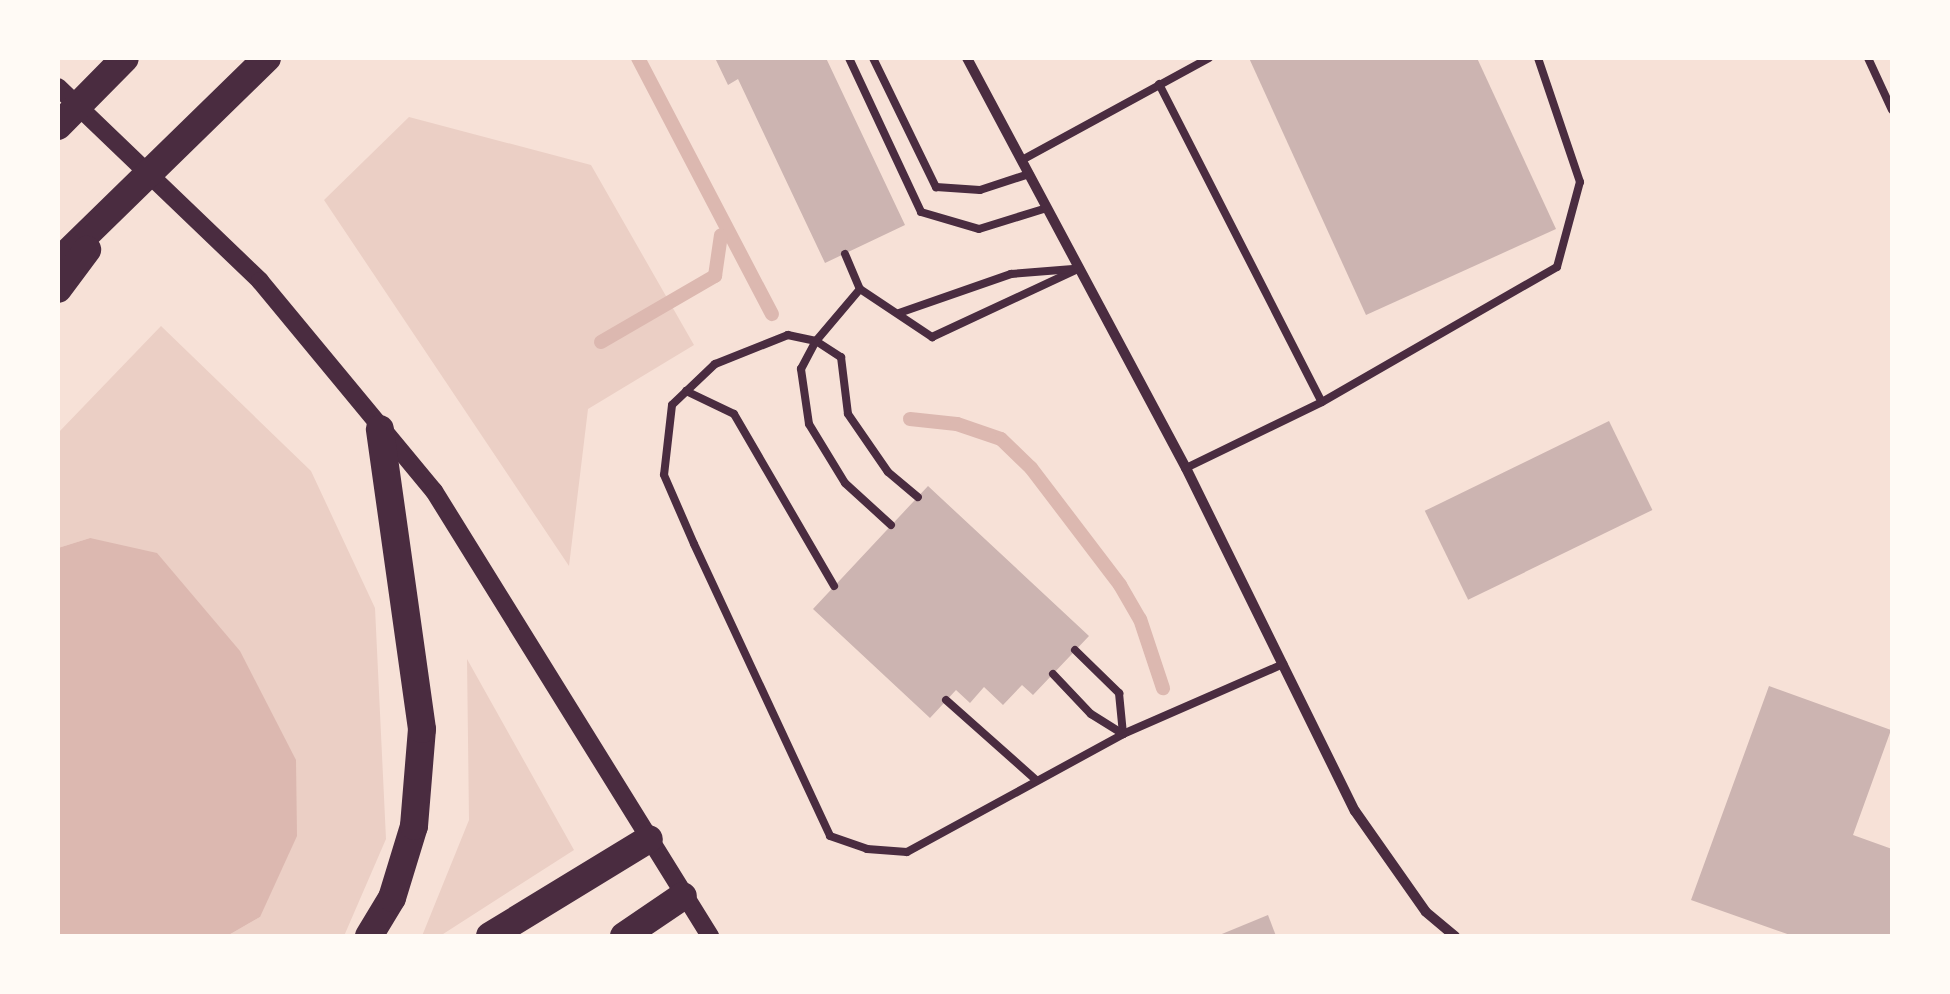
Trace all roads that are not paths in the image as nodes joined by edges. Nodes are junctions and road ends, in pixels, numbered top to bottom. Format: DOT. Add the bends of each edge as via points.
graph roads {
  1 [pos="125,58"];
  2 [pos="267,58"];
  3 [pos="849,58"];
  4 [pos="873,58"];
  5 [pos="967,58"];
  6 [pos="1209,58"];
  7 [pos="1538,58"];
  8 [pos="1868,58"];
  9 [pos="1159,84"];
  10 [pos="58,86"];
  11 [pos="1892,110"];
  12 [pos="58,126"];
  13 [pos="1022,160"];
  14 [pos="1030,174"];
  15 [pos="140,179"];
  16 [pos="1047,208"];
  17 [pos="845,254"];
  18 [pos="58,262"];
  19 [pos="1080,268"];
  20 [pos="58,288"];
  21 [pos="860,289"];
  22 [pos="899,312"];
  23 [pos="816,341"];
  24 [pos="686,391"];
  25 [pos="1322,402"];
  26 [pos="380,429"];
  27 [pos="1186,468"];
  28 [pos="918,497"];
  29 [pos="891,525"];
  30 [pos="834,586"];
  31 [pos="1075,650"];
  32 [pos="1283,664"];
  33 [pos="1054,674"];
  34 [pos="946,700"];
  35 [pos="1123,734"];
  36 [pos="1036,780"];
  37 [pos="650,839"];
  38 [pos="683,896"];
  39 [pos="369,936"];
  40 [pos="490,936"];
  41 [pos="624,936"];
  42 [pos="710,936"];
  43 [pos="1455,936"];
  1 -- 12 [label="highway"];
  2 -- 15 [label="highway"];
  3 -- 16 [label="lane" via="921,212 979,228"];
  4 -- 14 [label="lane" via="936,187 980,190"];
  5 -- 13 [label="street"];
  6 -- 9 [label="lane"];
  7 -- 25 [label="lane" via="1580,182 1557,267"];
  8 -- 11 [label="lane"];
  9 -- 13 [label="lane"];
  9 -- 25 [label="lane"];
  10 -- 26 [label="street" via="260,281"];
  13 -- 14 [label="street"];
  14 -- 16 [label="street"];
  15 -- 18 [label="highway"];
  15 -- 20 [label="highway"];
  16 -- 19 [label="street"];
  17 -- 21 [label="lane"];
  19 -- 22 [label="lane" via="1011,274"];
  19 -- 22 [label="lane" via="932,337"];
  19 -- 27 [label="street"];
  21 -- 22 [label="lane"];
  21 -- 23 [label="lane"];
  23 -- 24 [label="lane" via="788,335 716,364"];
  23 -- 28 [label="lane" via="841,357 848,414 888,472"];
  23 -- 29 [label="lane" via="801,369 810,424 846,483"];
  24 -- 30 [label="lane" via="734,414"];
  24 -- 36 [label="lane" via="672,405 664,475 830,836 867,849 907,852"];
  25 -- 27 [label="lane"];
  26 -- 37 [label="street" via="434,491"];
  26 -- 39 [label="highway" via="422,729 414,826 392,898"];
  27 -- 32 [label="street"];
  31 -- 35 [label="lane" via="1119,693"];
  32 -- 35 [label="lane"];
  32 -- 43 [label="street" via="1355,811 1426,912"];
  33 -- 35 [label="lane" via="1091,714"];
  34 -- 36 [label="lane"];
  35 -- 36 [label="lane"];
  37 -- 38 [label="street"];
  37 -- 40 [label="highway"];
  38 -- 41 [label="highway"];
  38 -- 42 [label="street"];
}
